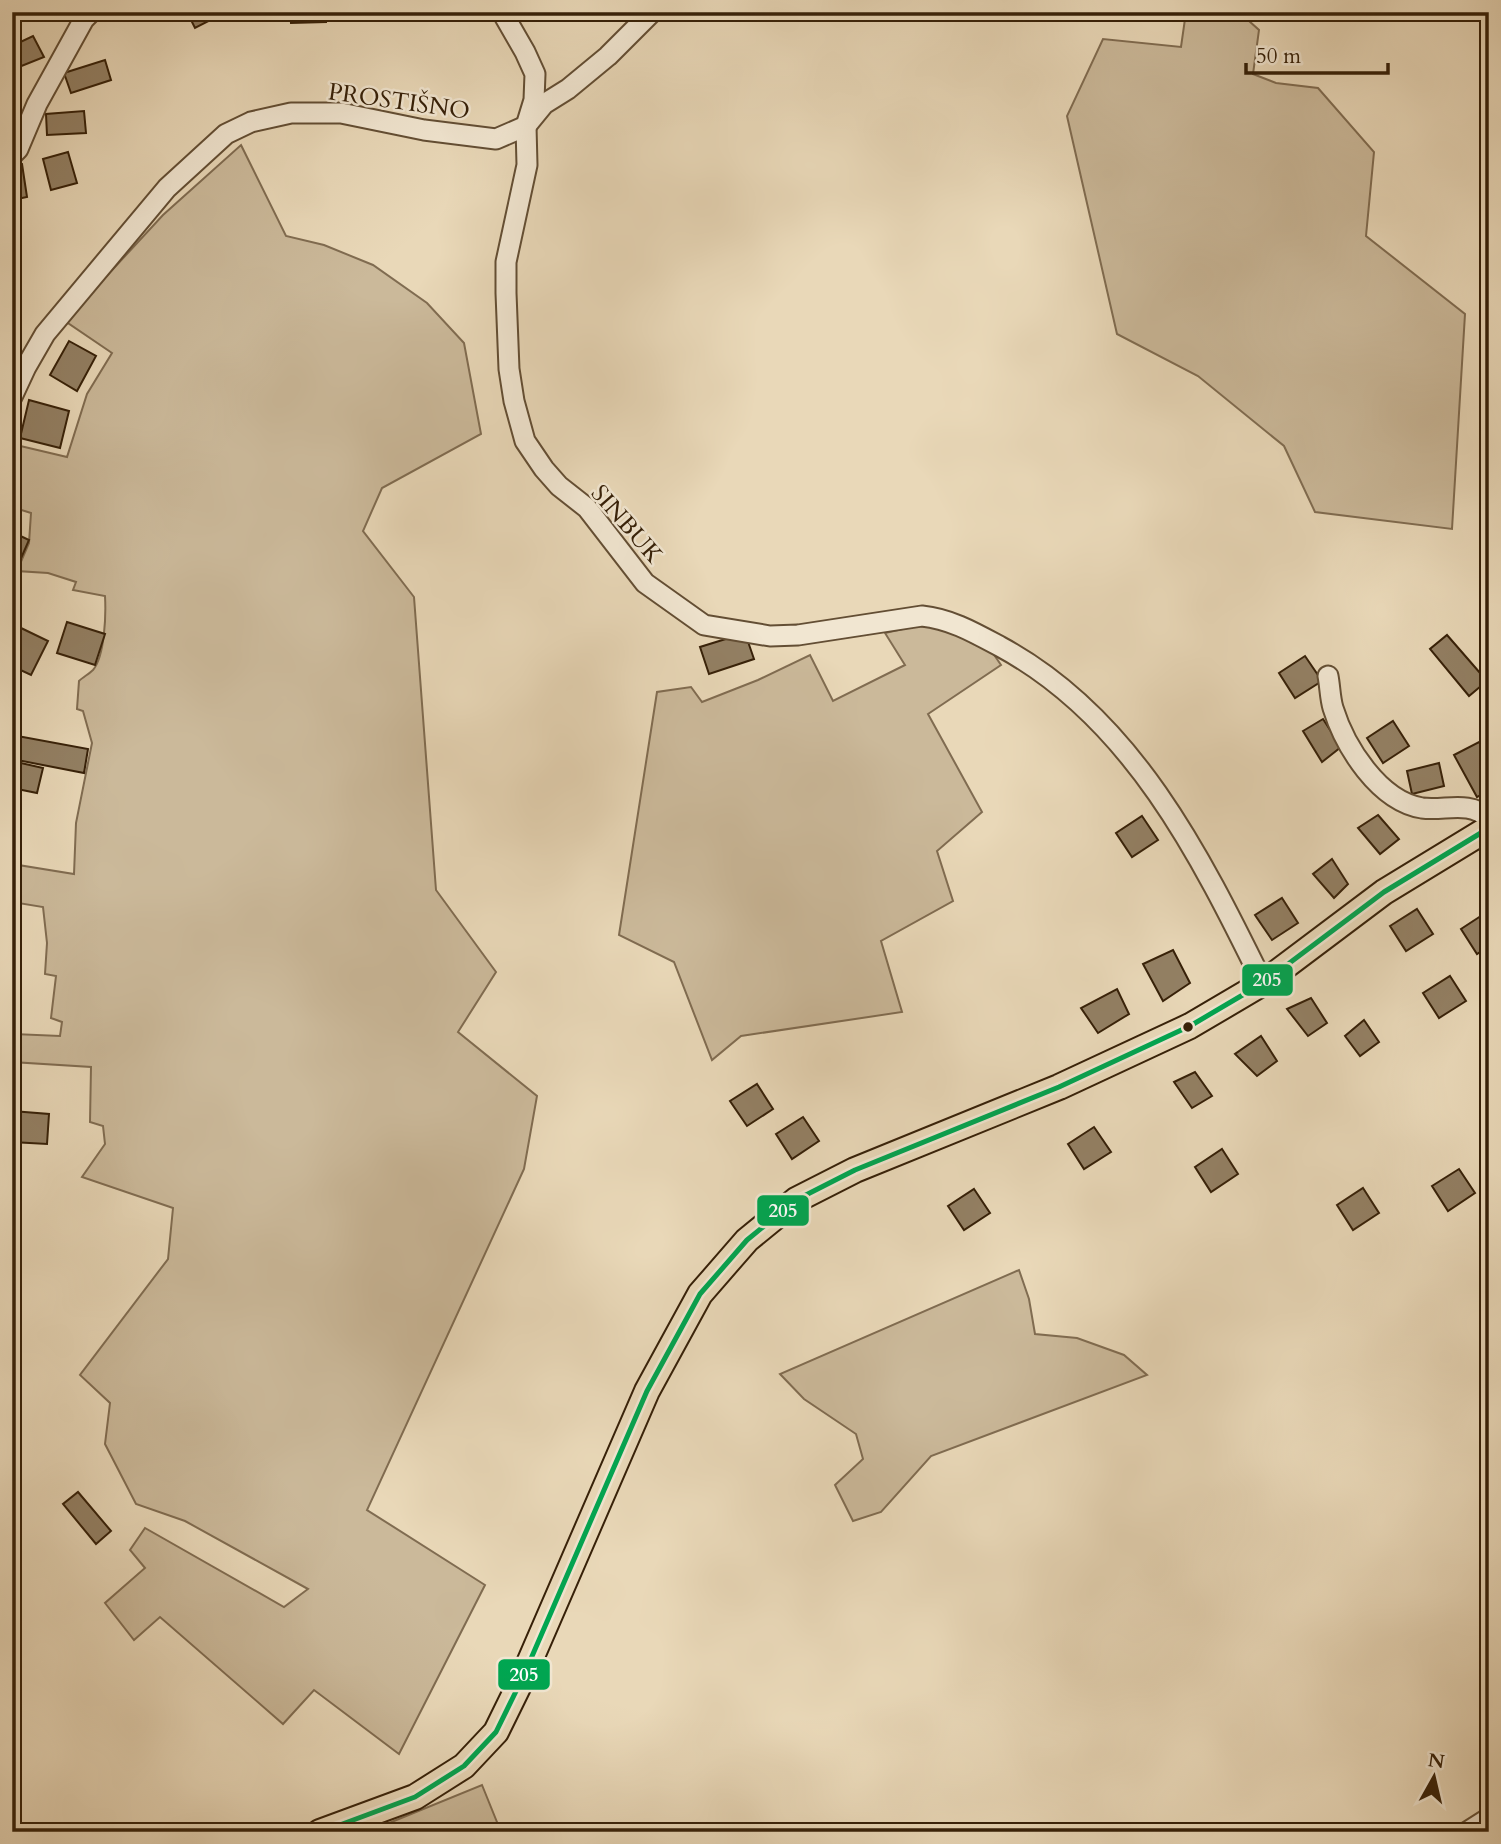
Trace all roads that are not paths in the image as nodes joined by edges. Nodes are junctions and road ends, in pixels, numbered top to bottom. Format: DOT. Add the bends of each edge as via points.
graph roads {
  1 [pos="91,12"];
  2 [pos="502,12"];
  3 [pos="652,12"];
  4 [pos="526,126"];
  5 [pos="12,155"];
  6 [pos="12,397"];
  7 [pos="1328,676"];
  8 [pos="1489,818"];
  9 [pos="1489,828"];
  10 [pos="1263,983"];
  11 [pos="1489,1818"];
  12 [pos="320,1832"];
  13 [pos="1467,1832"];
  1 -- 5 [label="street"];
  2 -- 4 [label="street, SINBUK" via="535,75"];
  3 -- 4 [label="street, PROSTIŠNO" via="608,56 544,104"];
  4 -- 6 [label="street, PROSTIŠNO" via="496,139 341,113 291,113 251,122 226,134 167,188 45,334"];
  4 -- 10 [label="street, SINBUK" via="527,165 506,262 509,369 526,441 552,478 587,508 645,583 704,625 770,636 798,635 922,615 942,618 987,639 1046,674 1137,764 1217,889"];
  7 -- 8 [label="street" via="1333,708 1346,736 1387,793 1409,805 1469,807"];
  9 -- 10 [label="main road" via="1384,892"];
  10 -- 12 [label="main road" via="1190,1026 1059,1087 855,1170 796,1200 747,1240 700,1294 646,1391 496,1732 464,1766 415,1797"];
  11 -- 13 [label="street"];
}
